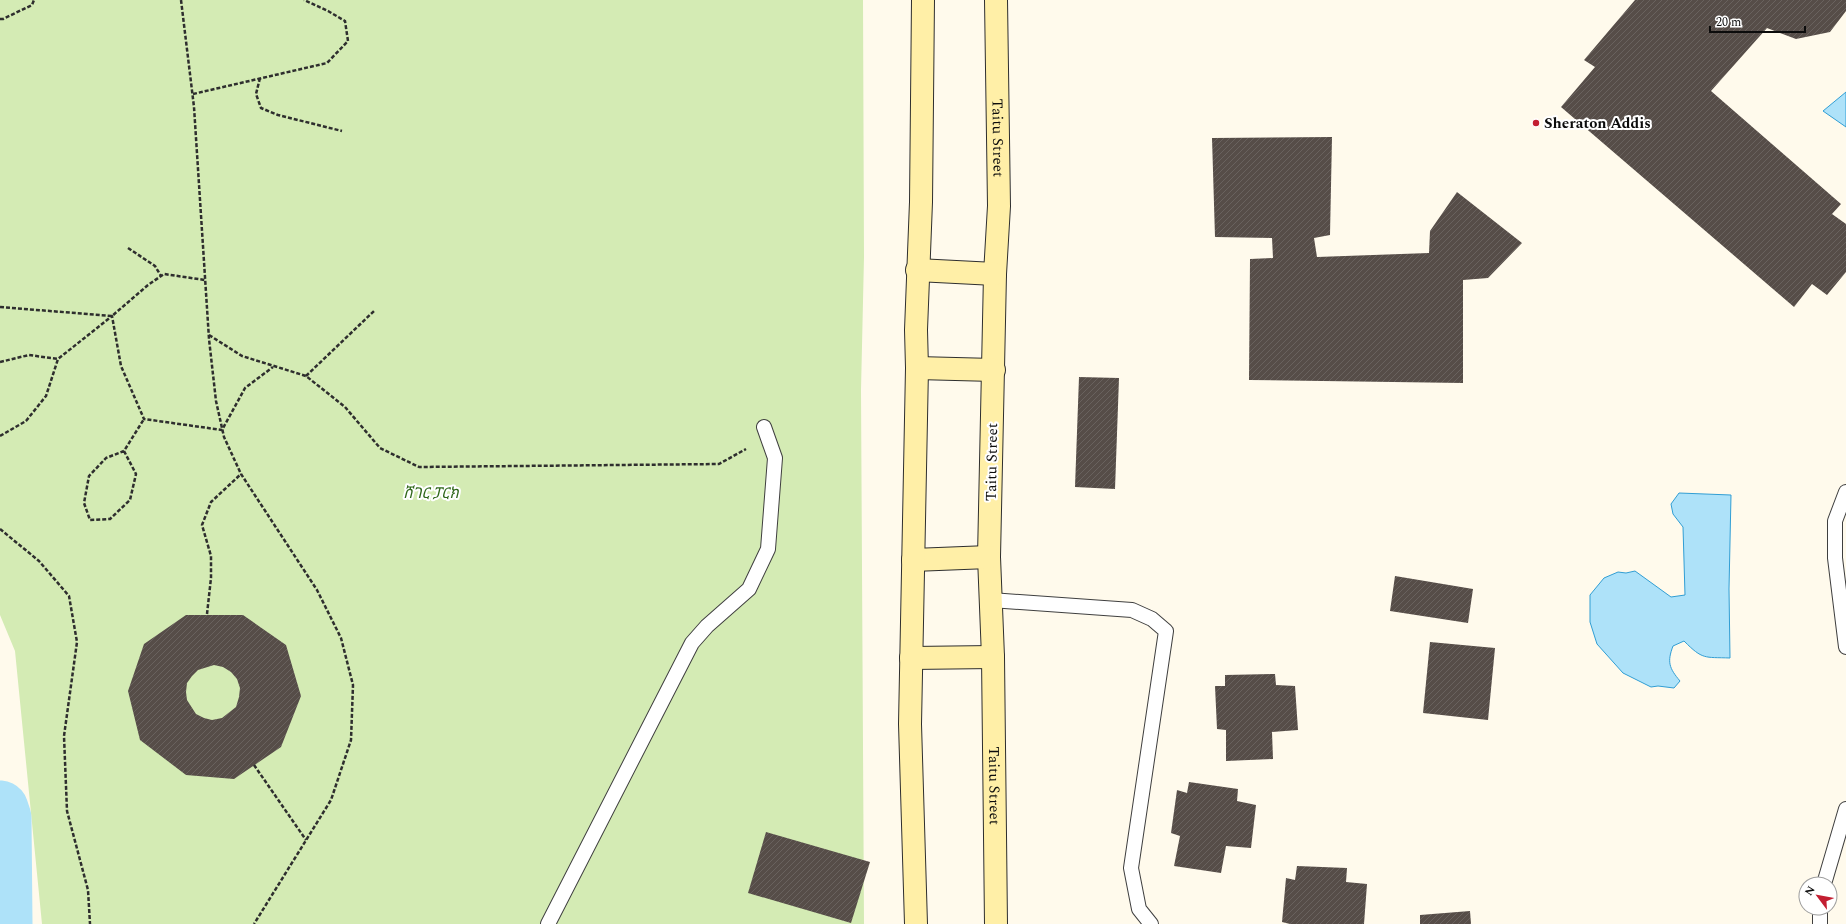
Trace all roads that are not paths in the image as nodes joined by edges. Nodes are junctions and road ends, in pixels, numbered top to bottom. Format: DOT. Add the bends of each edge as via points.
graph roads {
  1 [pos="923,0"];
  2 [pos="996,0"];
  3 [pos="917,270"];
  4 [pos="995,274"];
  5 [pos="917,368"];
  6 [pos="994,370"];
  7 [pos="764,427"];
  8 [pos="1846,492"];
  9 [pos="989,557"];
  10 [pos="913,560"];
  11 [pos="991,600"];
  12 [pos="1846,647"];
  13 [pos="993,657"];
  14 [pos="911,658"];
  15 [pos="1846,809"];
  16 [pos="1826,876"];
  17 [pos="548,924"];
  18 [pos="916,924"];
  19 [pos="996,924"];
  20 [pos="1152,924"];
  1 -- 3 [label="main road" via="921,202"];
  2 -- 4 [label="main road, Taitu Street" via="999,206"];
  3 -- 4 [label="main road"];
  3 -- 5 [label="main road"];
  4 -- 6 [label="main road, Taitu Street"];
  5 -- 6 [label="main road"];
  5 -- 10 [label="main road"];
  6 -- 9 [label="main road, Taitu Street"];
  7 -- 17 [label="lane" via="775,458 768,550 749,590 707,626 692,643"];
  8 -- 12 [label="lane" via="1835,521 1835,558"];
  9 -- 10 [label="main road"];
  9 -- 11 [label="main road, Taitu Street"];
  10 -- 14 [label="main road"];
  11 -- 13 [label="main road, Taitu Street"];
  11 -- 20 [label="lane" via="1132,610 1152,618 1166,631 1131,868 1139,909"];
  13 -- 14 [label="main road"];
  13 -- 19 [label="main road, Taitu Street"];
  14 -- 18 [label="main road" via="910,724"];
  15 -- 16 [label="lane"];
}
